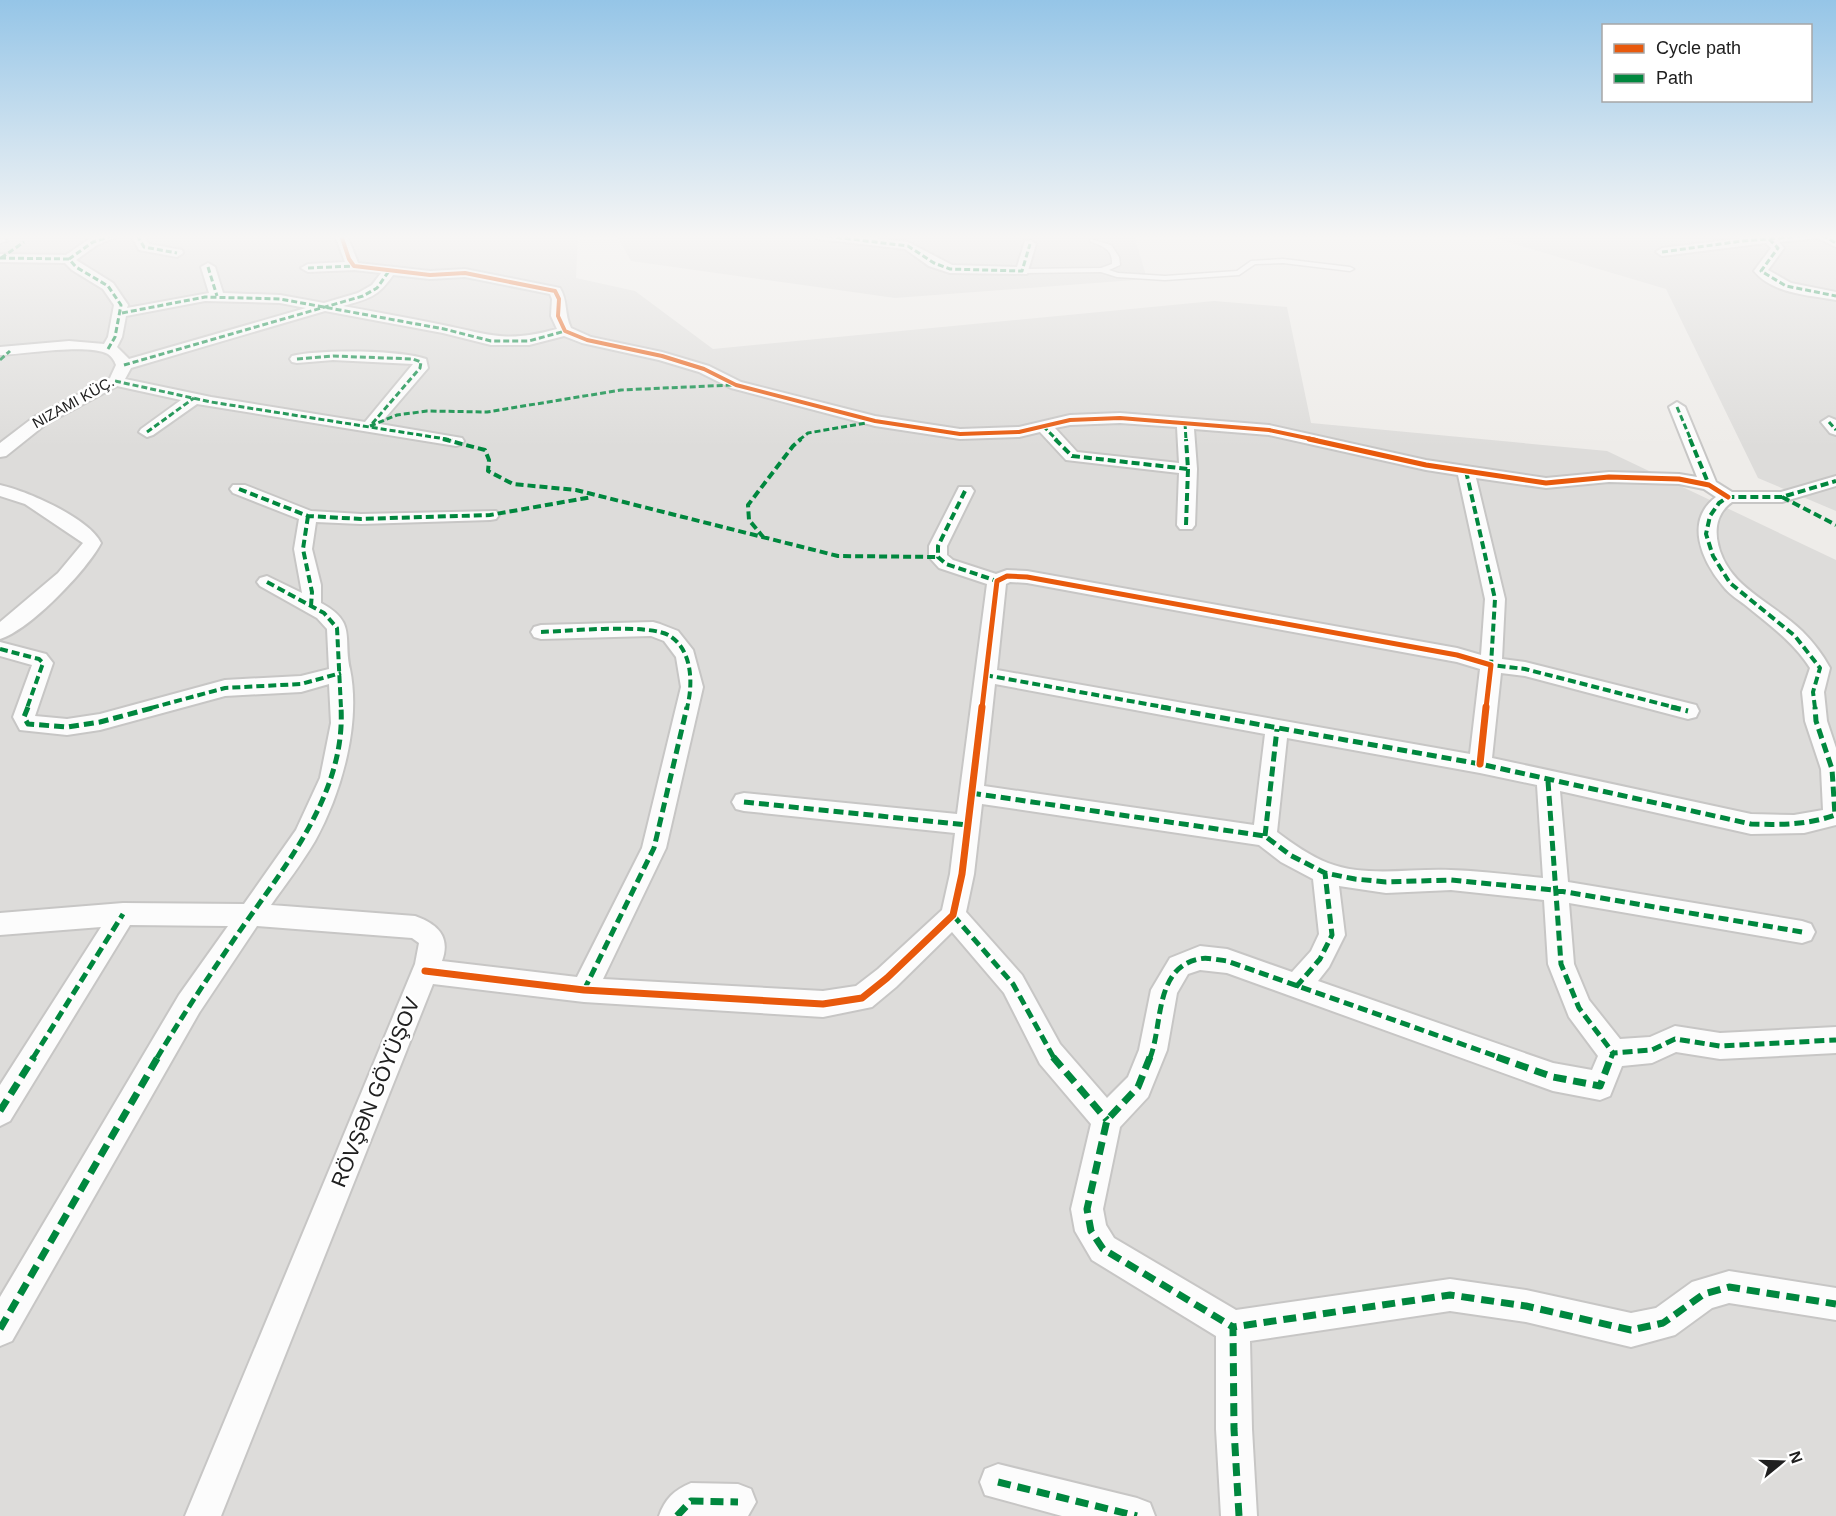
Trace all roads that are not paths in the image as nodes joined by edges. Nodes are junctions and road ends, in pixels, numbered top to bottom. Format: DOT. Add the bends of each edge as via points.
graph roads {
  1 [pos="121,306"];
  2 [pos="163,306"];
  3 [pos="314,306"];
  4 [pos="333,306"];
  5 [pos="559,306"];
  6 [pos="326,308"];
  7 [pos="122,313"];
  8 [pos="565,331"];
  9 [pos="108,348"];
  10 [pos="3,354"];
  11 [pos="297,359"];
  12 [pos="124,365"];
  13 [pos="115,381"];
  14 [pos="194,398"];
  15 [pos="1677,407"];
  16 [pos="1185,423"];
  17 [pos="370,426"];
  18 [pos="1043,426"];
  19 [pos="147,432"];
  20 [pos="456,441"];
  21 [pos="0,452"];
  22 [pos="1188,469"];
  23 [pos="1466,471"];
  24 [pos="1836,482"];
  25 [pos="1708,484"];
  26 [pos="239,489"];
  27 [pos="0,490"];
  28 [pos="965,491"];
  29 [pos="1728,497"];
  30 [pos="490,515"];
  31 [pos="308,516"];
  32 [pos="1186,525"];
  33 [pos="996,581"];
  34 [pos="267,582"];
  35 [pos="311,606"];
  36 [pos="0,632"];
  37 [pos="541,632"];
  38 [pos="0,649"];
  39 [pos="1491,665"];
  40 [pos="341,673"];
  41 [pos="985,675"];
  42 [pos="1688,711"];
  43 [pos="1277,729"];
  44 [pos="1480,764"];
  45 [pos="1548,781"];
  46 [pos="971,793"];
  47 [pos="744,802"];
  48 [pos="967,825"];
  49 [pos="1265,836"];
  50 [pos="1325,873"];
  51 [pos="1554,890"];
  52 [pos="123,914"];
  53 [pos="252,915"];
  54 [pos="953,915"];
  55 [pos="0,924"];
  56 [pos="1802,932"];
  57 [pos="425,971"];
  58 [pos="1296,987"];
  59 [pos="584,990"];
  60 [pos="1836,1040"];
  61 [pos="1613,1053"];
  62 [pos="0,1111"];
  63 [pos="1107,1120"];
  64 [pos="1836,1304"];
  65 [pos="1233,1327"];
  66 [pos="0,1329"];
  67 [pos="998,1482"];
  68 [pos="738,1502"];
  69 [pos="203,1516"];
  70 [pos="677,1516"];
  71 [pos="1137,1516"];
  72 [pos="1239,1516"];
  1 -- 7 [label="street"];
  2 -- 7 [label="street"];
  3 -- 6 [label="street"];
  4 -- 6 [label="street"];
  5 -- 8 [label="street" via="558,316"];
  6 -- 8 [label="street" via="491,341 529,341"];
  6 -- 12 [label="street"];
  7 -- 9 [label="street" via="116,337"];
  8 -- 18 [label="street" via="704,369 736,385 875,421 960,434 1019,432"];
  9 -- 10 [label="street, NIZAMI KÜÇ." via="60,347"];
  9 -- 12 [label="street, NIZAMI KÜÇ." via="116,352"];
  11 -- 17 [label="street" via="333,356 422,362"];
  12 -- 13 [label="street, NIZAMI KÜÇ."];
  13 -- 14 [label="street"];
  13 -- 21 [label="street, NIZAMI KÜÇ." via="32,424"];
  14 -- 17 [label="street"];
  14 -- 19 [label="street"];
  15 -- 25 [label="street"];
  16 -- 18 [label="street" via="1120,418 1070,420"];
  16 -- 22 [label="street"];
  16 -- 23 [label="street" via="1269,430"];
  17 -- 20 [label="street"];
  18 -- 22 [label="street" via="1072,456"];
  22 -- 32 [label="street"];
  23 -- 25 [label="street" via="1546,483 1609,477"];
  23 -- 39 [label="street" via="1496,599"];
  24 -- 29 [label="street" via="1782,497"];
  25 -- 29 [label="street"];
  26 -- 31 [label="street"];
  27 -- 36 [label="street" via="31,500 92,543 77,564 17,622"];
  28 -- 33 [label="street" via="938,546 939,557 946,564"];
  29 -- 45 [label="street" via="1710,516 1706,534 1713,556 1730,583 1795,636 1820,668 1813,692 1816,721 1832,769 1835,815 1791,826 1751,824"];
  30 -- 31 [label="street" via="361,519"];
  31 -- 35 [label="street" via="303,549 314,593"];
  33 -- 39 [label="street" via="1007,576 1027,577 1457,655"];
  33 -- 41 [label="street"];
  34 -- 35 [label="street"];
  35 -- 40 [label="street" via="324,613 337,628"];
  37 -- 59 [label="street" via="653,628 671,636 686,655 692,687 654,848"];
  38 -- 40 [label="street" via="43,663 24,717 28,724 67,727 100,722 225,688 301,684"];
  39 -- 42 [label="street" via="1525,669"];
  39 -- 44 [label="street"];
  40 -- 53 [label="street" via="342,723 331,777 306,836"];
  41 -- 43 [label="street"];
  41 -- 46 [label="street"];
  43 -- 44 [label="street"];
  43 -- 49 [label="street"];
  44 -- 45 [label="street"];
  45 -- 51 [label="street"];
  46 -- 48 [label="street"];
  46 -- 49 [label="street"];
  47 -- 48 [label="street"];
  48 -- 54 [label="street"];
  49 -- 50 [label="street" via="1290,855"];
  50 -- 51 [label="street" via="1386,882 1451,880"];
  50 -- 58 [label="street" via="1332,935 1320,959"];
  51 -- 56 [label="street"];
  51 -- 61 [label="street" via="1561,964 1579,1008"];
  52 -- 53 [label="street, RÖVŞƏN GÖYÜŞOV"];
  52 -- 55 [label="street, RÖVŞƏN GÖYÜŞOV"];
  52 -- 62 [label="street"];
  53 -- 57 [label="street, RÖVŞƏN GÖYÜŞOV" via="415,927 431,938 433,949"];
  53 -- 66 [label="street" via="189,1004"];
  54 -- 59 [label="street" via="862,998 823,1004"];
  54 -- 63 [label="street" via="1013,984 1050,1054"];
  57 -- 59 [label="street"];
  57 -- 69 [label="street, RÖVŞƏN GÖYÜŞOV"];
  58 -- 61 [label="street" via="1552,1077 1600,1086"];
  58 -- 63 [label="street" via="1227,961 1200,958 1179,966 1164,990 1153,1050 1138,1088"];
  60 -- 61 [label="street" via="1720,1046 1675,1039 1652,1050"];
  63 -- 65 [label="street" via="1087,1209 1091,1230 1103,1249"];
  64 -- 65 [label="street" via="1729,1287 1704,1294 1664,1323 1630,1330 1526,1306 1450,1295"];
  65 -- 72 [label="street"];
  67 -- 71 [label="street"];
  68 -- 70 [label="street" via="691,1501"];
}
